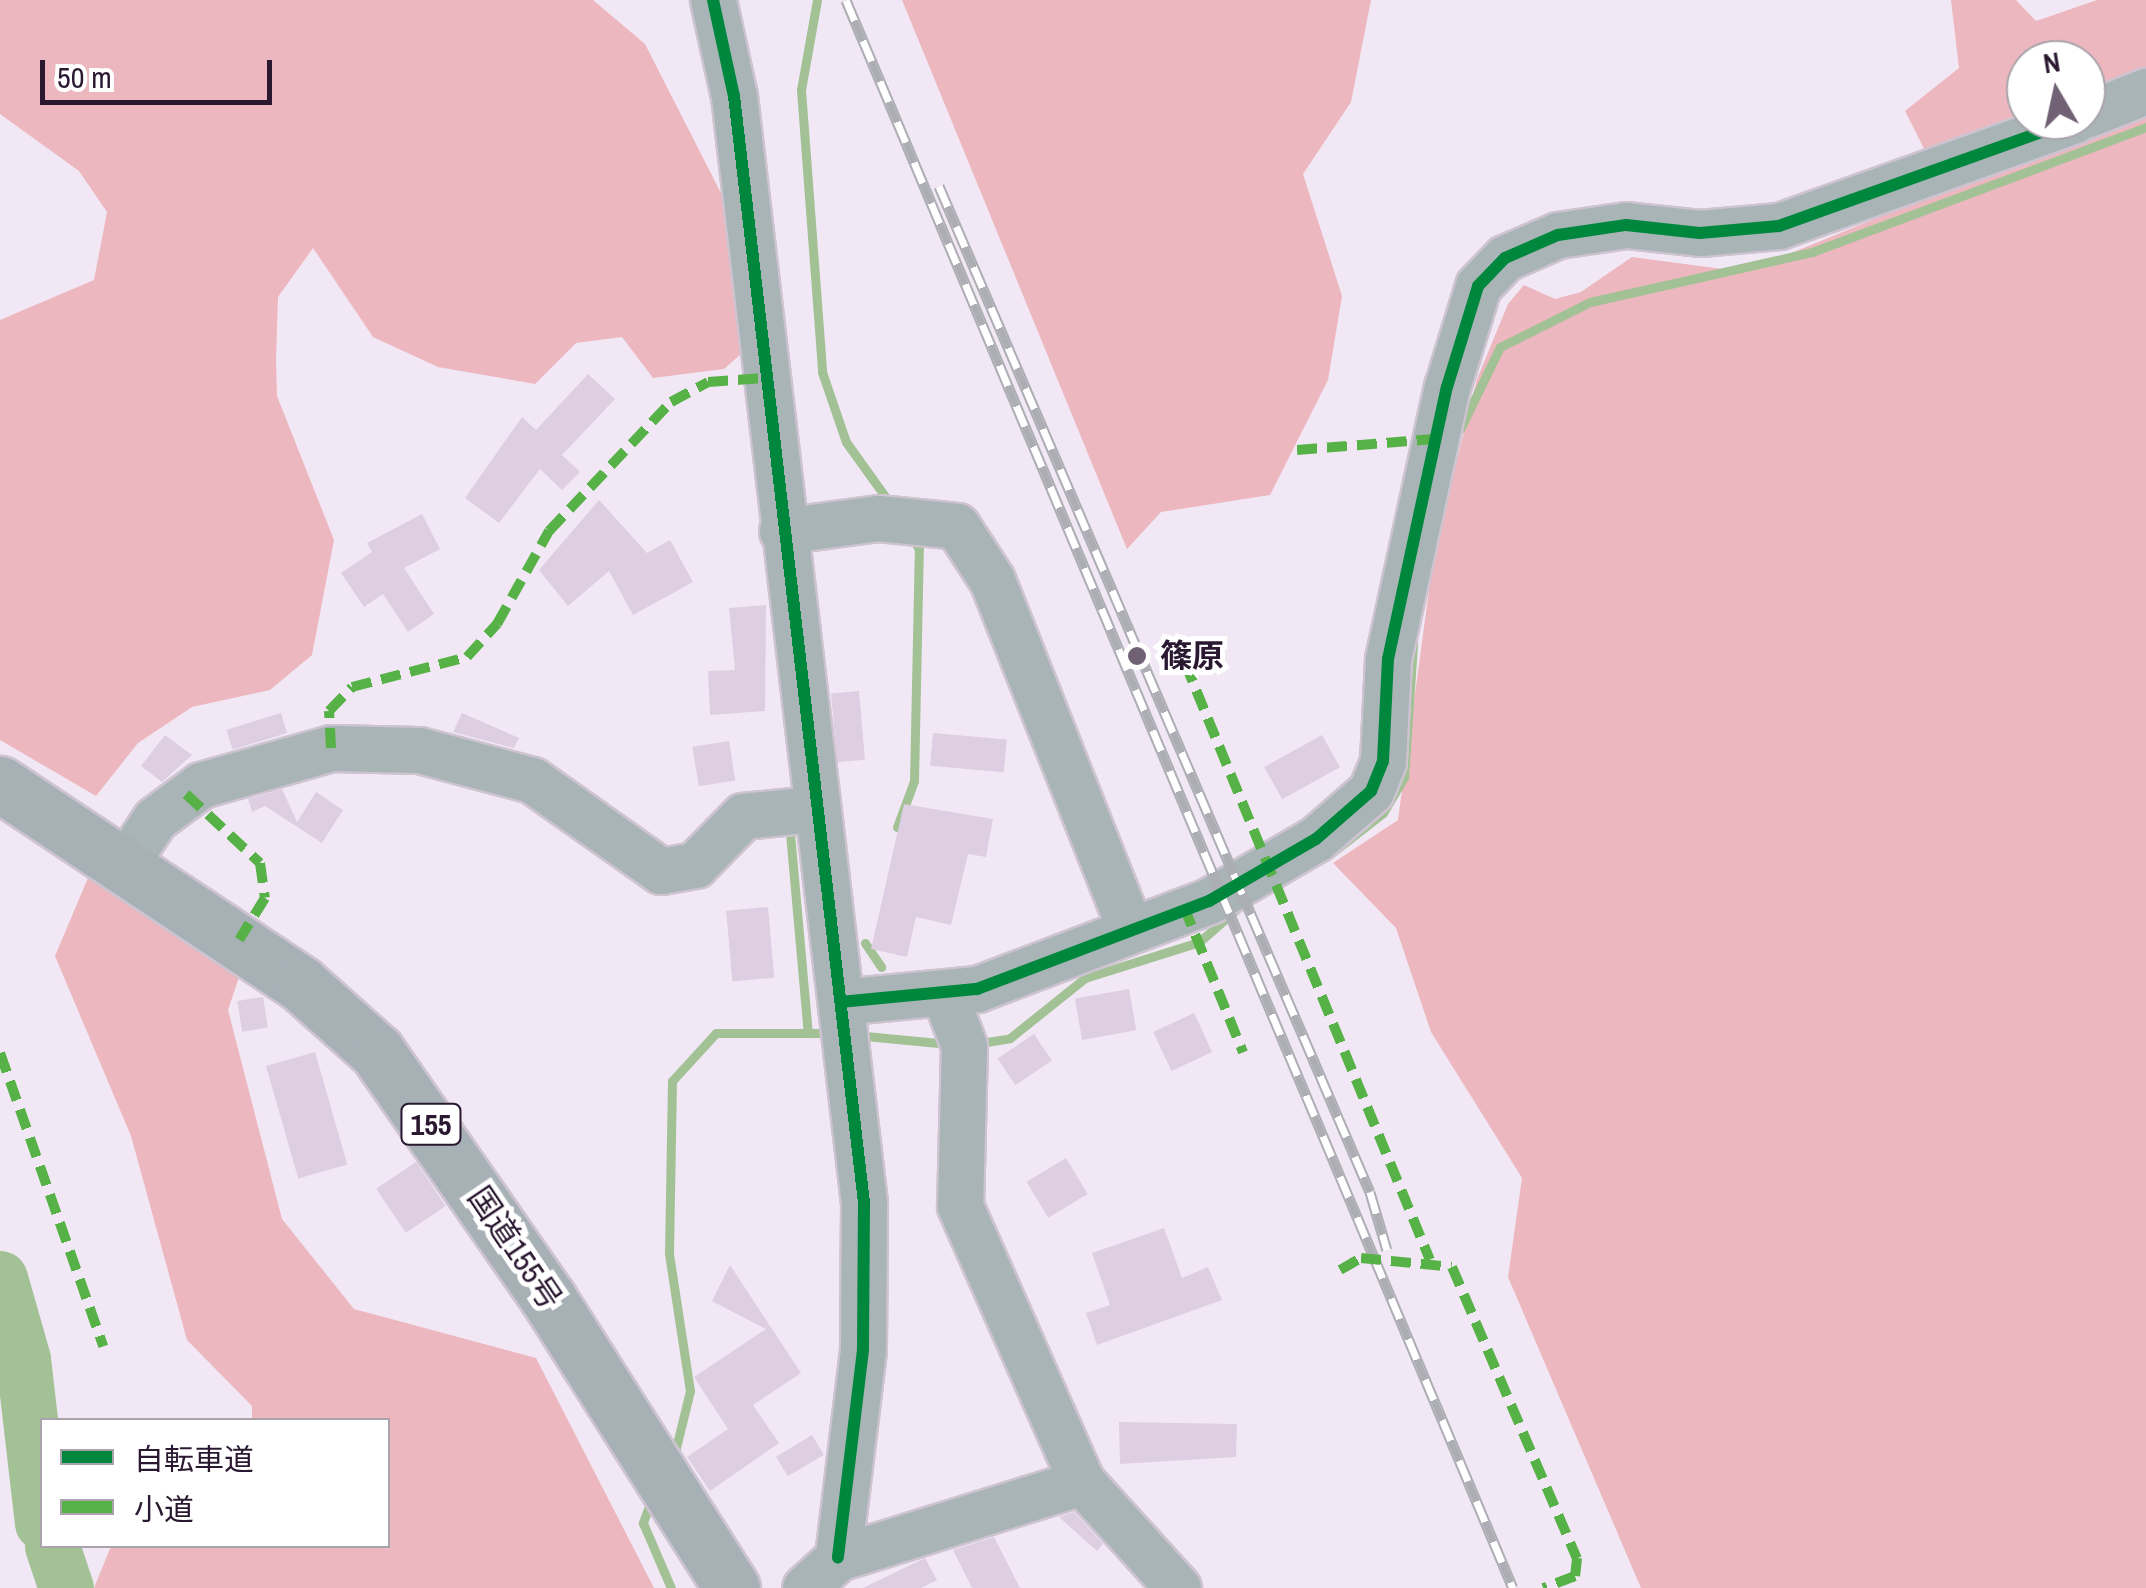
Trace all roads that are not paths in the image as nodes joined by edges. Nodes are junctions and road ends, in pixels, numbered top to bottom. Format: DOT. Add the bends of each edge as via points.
graph roads {
  1 [pos="713,0"];
  2 [pos="2146,91"];
  3 [pos="2106,107"];
  4 [pos="2020,140"];
  5 [pos="782,531"];
  6 [pos="0,784"];
  7 [pos="812,808"];
  8 [pos="125,864"];
  9 [pos="1129,926"];
  10 [pos="944,993"];
  11 [pos="841,1002"];
  12 [pos="1082,1482"];
  13 [pos="838,1558"];
  14 [pos="732,1588"];
  15 [pos="806,1588"];
  16 [pos="1178,1588"];
  1 -- 5 [label="street" via="734,96"];
  2 -- 3 [label="street"];
  4 -- 9 [label="street" via="1779,226 1700,233 1626,225 1558,235 1504,258 1478,286 1446,387 1371,790 1246,882"];
  5 -- 7 [label="street"];
  5 -- 9 [label="street" via="878,518 956,526 992,580"];
  6 -- 8 [label="highway, 国道155号 / 155"];
  7 -- 8 [label="street" via="743,816 695,865 661,871 532,780 419,750 331,748 201,785 155,819"];
  7 -- 11 [label="street"];
  8 -- 14 [label="highway, 国道155号 / 155" via="301,984 398,1078"];
  9 -- 10 [label="street"];
  10 -- 11 [label="street"];
  10 -- 12 [label="street" via="964,1046 960,1206"];
  11 -- 13 [label="street" via="864,1203 863,1314"];
  12 -- 13 [label="street"];
  12 -- 16 [label="street"];
  13 -- 15 [label="street"];
}
